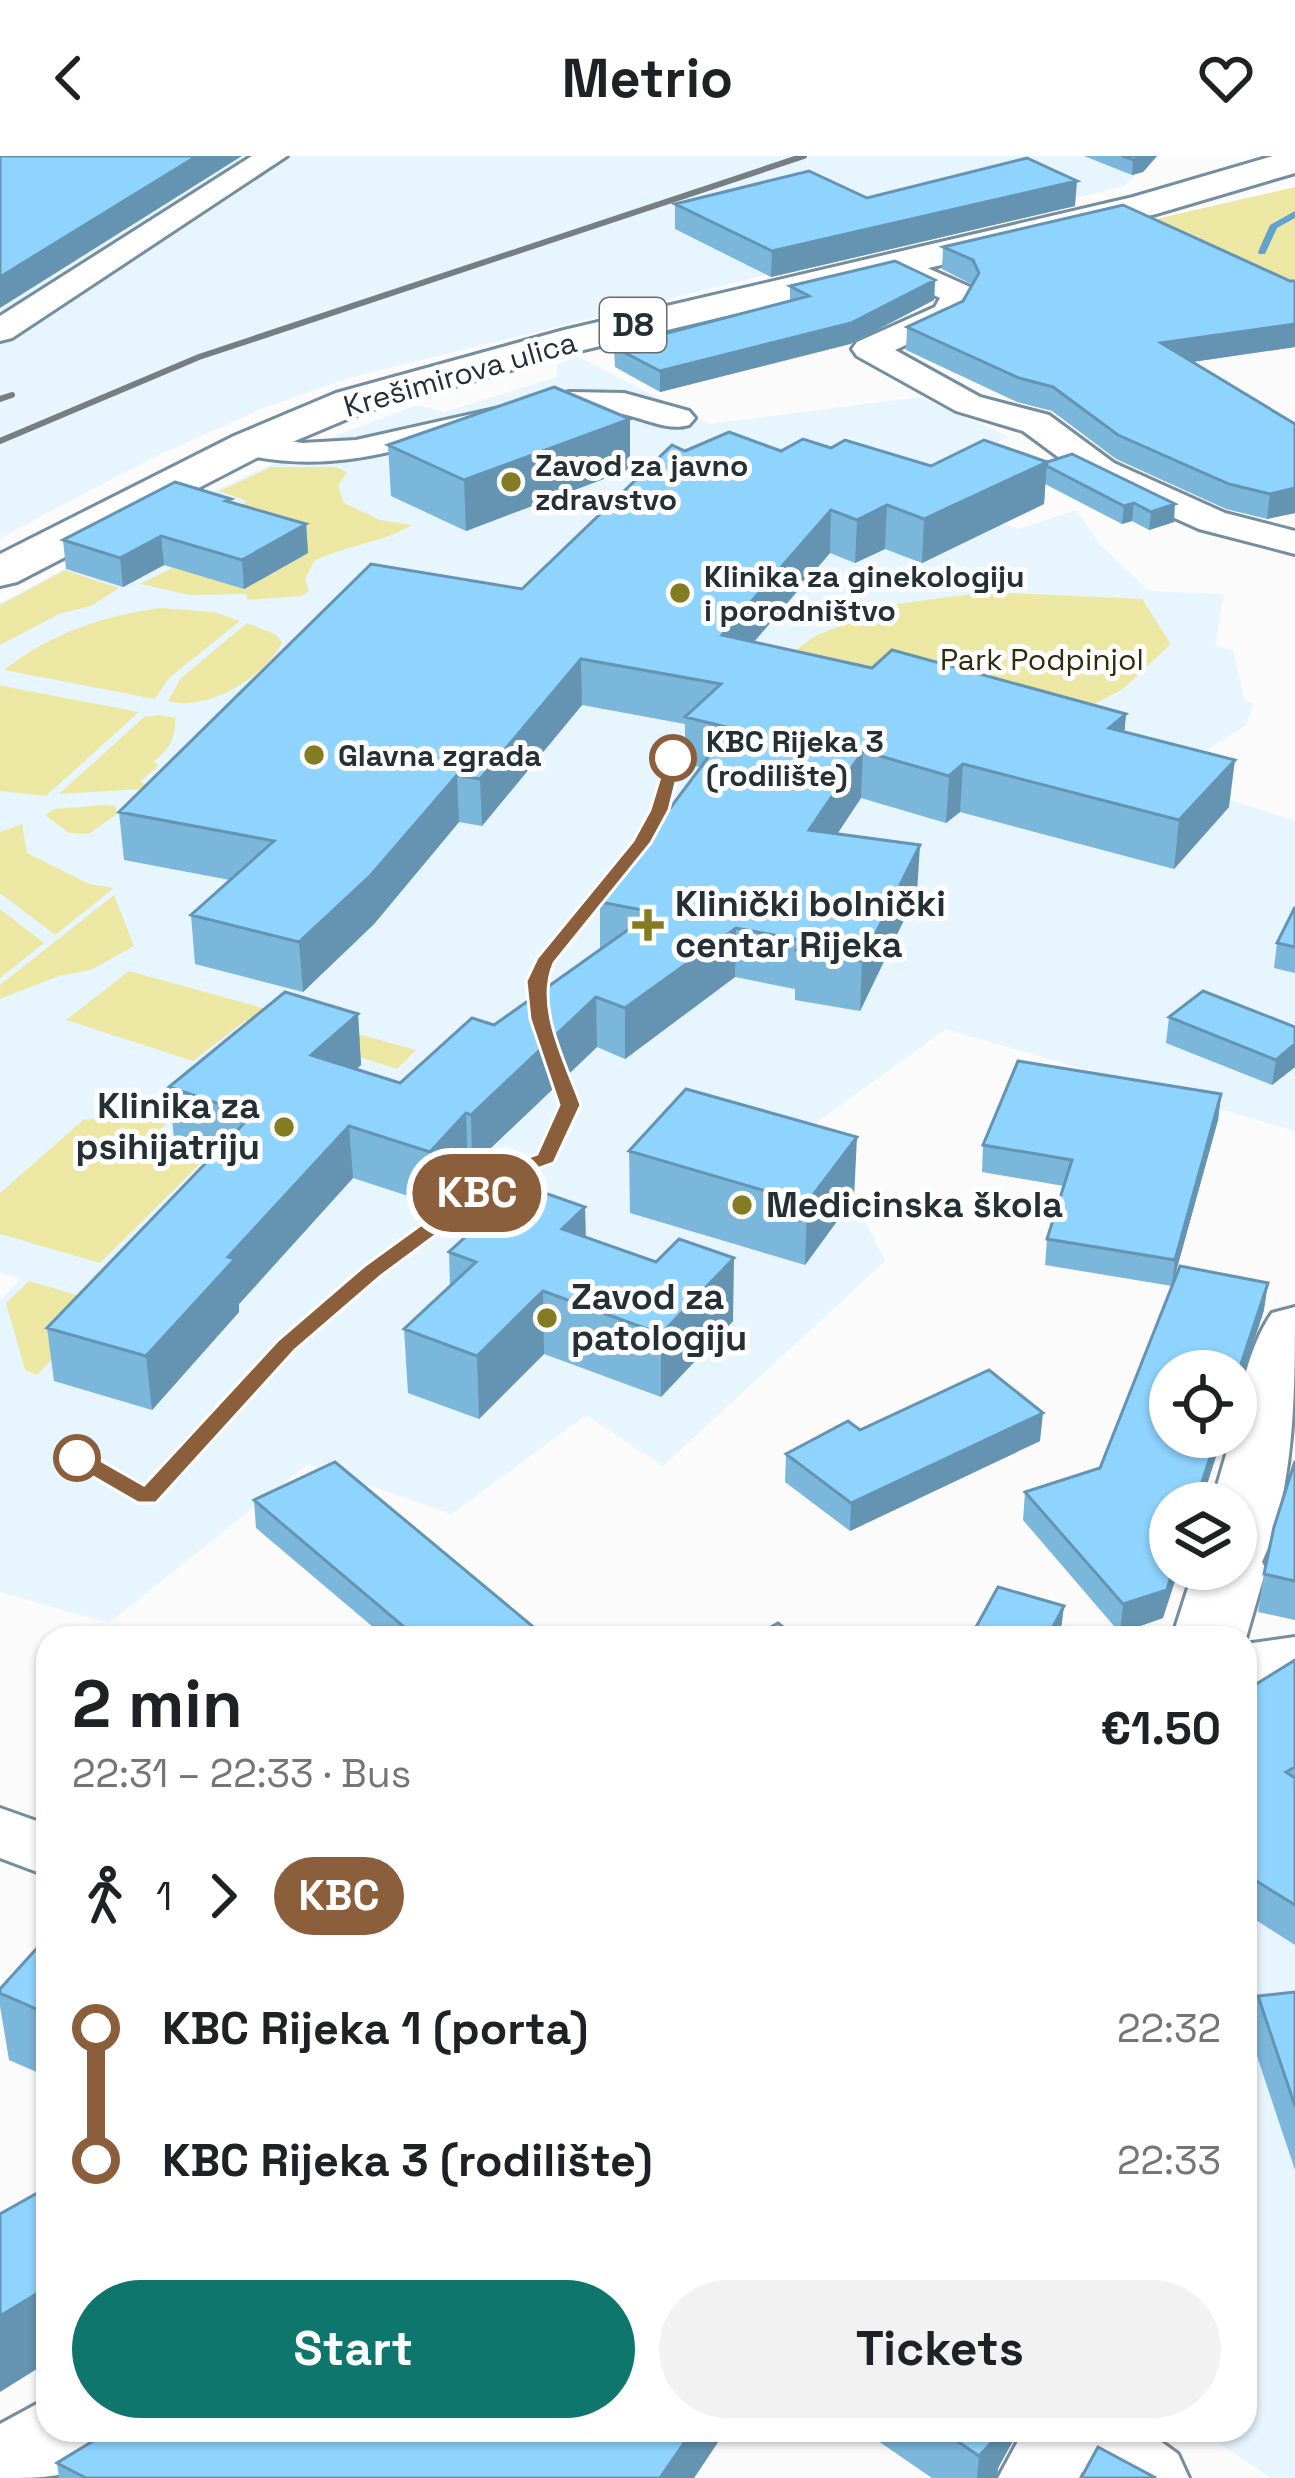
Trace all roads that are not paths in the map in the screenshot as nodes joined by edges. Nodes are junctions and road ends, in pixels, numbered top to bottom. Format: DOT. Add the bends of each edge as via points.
graph roads {
  1 [pos="272,156"];
  2 [pos="1295,161"];
  3 [pos="894,263"];
  4 [pos="0,332"];
  5 [pos="676,418"];
  6 [pos="249,446"];
  7 [pos="1295,543"];
  8 [pos="0,572"];
  9 [pos="1295,1327"];
  10 [pos="1253,1482"];
  11 [pos="1224,1590"];
  12 [pos="1213,1626"];
  13 [pos="1295,1658"];
  14 [pos="1257,1663"];
  15 [pos="0,1831"];
  16 [pos="36,1847"];
  17 [pos="51,2442"];
  18 [pos="1059,2442"];
  19 [pos="1101,2442"];
  20 [pos="0,2473"];
  21 [pos="1037,2478"];
  22 [pos="1150,2478"];
  1 -- 4 [label="street"];
  2 -- 3 [label="main road, Krešimirova ulica / D8" via="1143,206"];
  3 -- 6 [label="main road, Krešimirova ulica / D8" via="445,374"];
  3 -- 7 [label="street" via="958,294 948,313 869,349 968,404 1036,423 1119,479 1212,521"];
  5 -- 6 [label="street" via="654,408 581,404 487,416 345,454"];
  6 -- 8 [label="main road, Krešimirova ulica / D8"];
  9 -- 10 [label="main road"];
  11 -- 12 [label="main road"];
  13 -- 14 [label="street"];
  15 -- 16 [label="street"];
  17 -- 20 [label="main road"];
  18 -- 21 [label="street"];
  19 -- 22 [label="street"];
}
